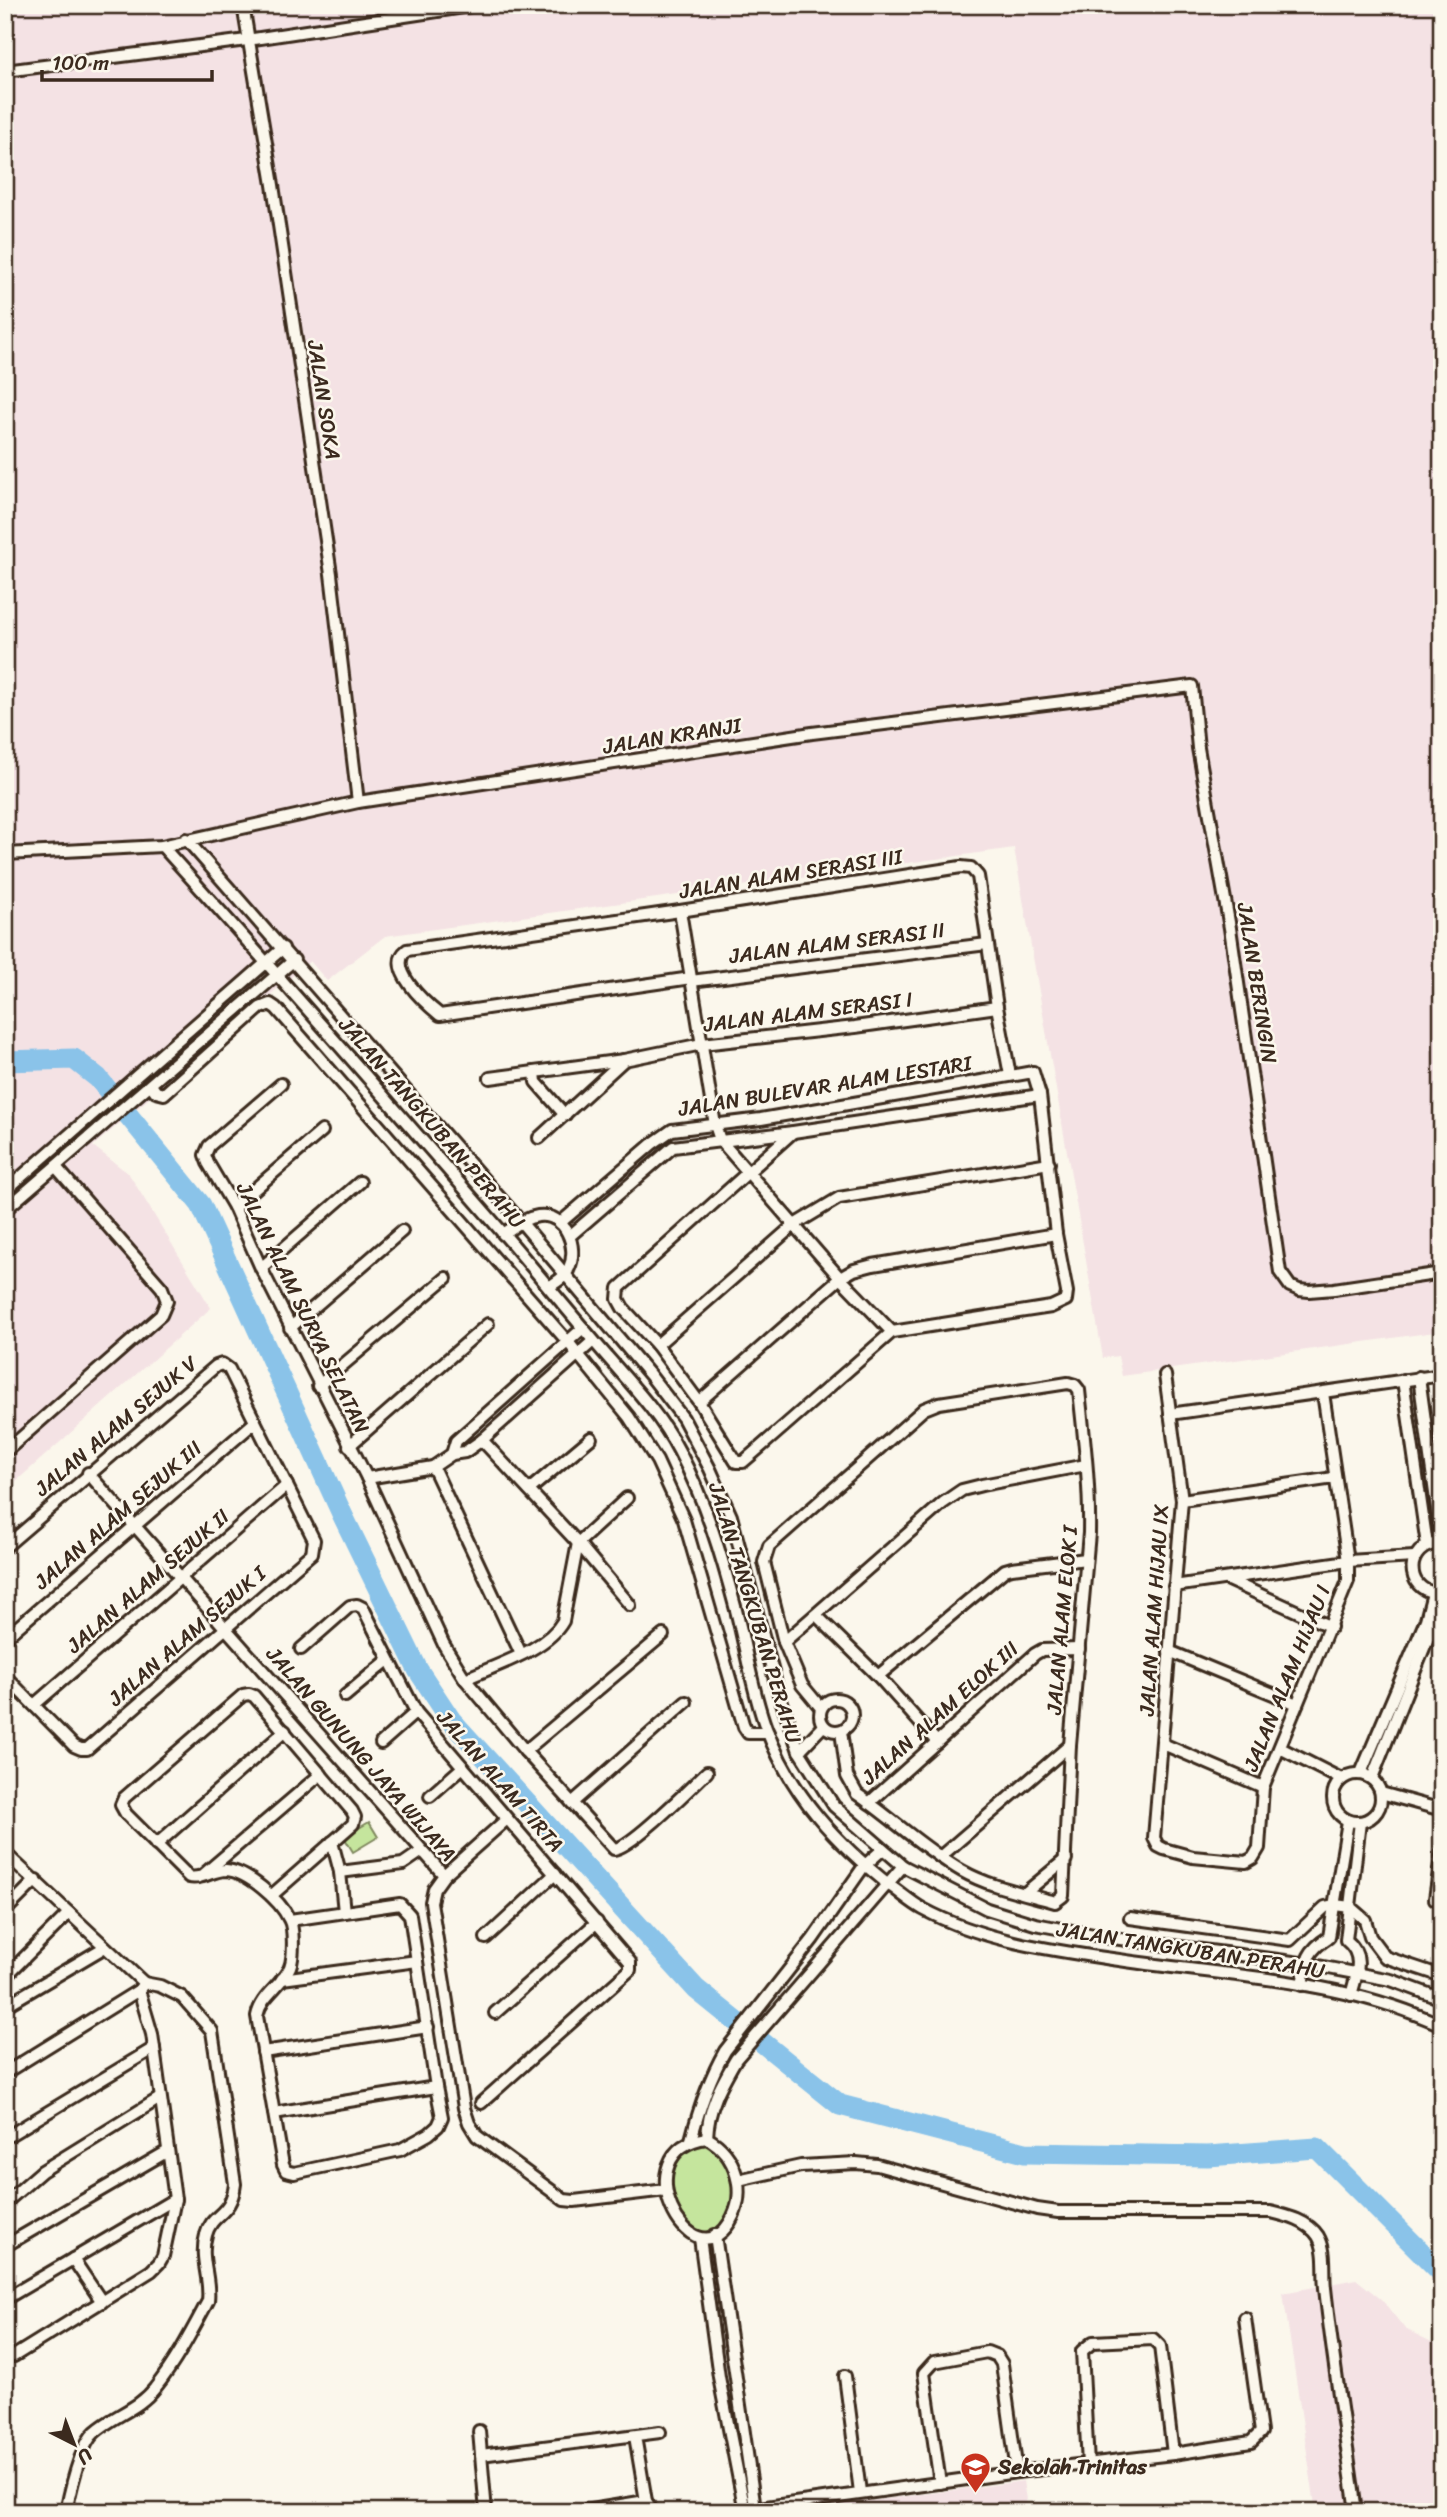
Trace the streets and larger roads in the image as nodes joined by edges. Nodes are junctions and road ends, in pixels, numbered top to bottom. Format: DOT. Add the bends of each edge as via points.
graph roads {
  1 [pos="243,5"];
  2 [pos="477,5"];
  3 [pos="247,40"];
  4 [pos="5,71"];
  5 [pos="1192,686"];
  6 [pos="358,802"];
  7 [pos="186,839"];
  8 [pos="162,846"];
  9 [pos="5,853"];
  10 [pos="680,911"];
  11 [pos="988,944"];
  12 [pos="283,948"];
  13 [pos="295,960"];
  14 [pos="266,962"];
  15 [pos="278,975"];
  16 [pos="691,979"];
  17 [pos="997,1007"];
  18 [pos="440,1014"];
  19 [pos="702,1044"];
  20 [pos="624,1060"];
  21 [pos="535,1072"];
  22 [pos="1010,1075"];
  23 [pos="366,1076"];
  24 [pos="490,1079"];
  25 [pos="281,1084"];
  26 [pos="150,1085"];
  27 [pos="1040,1095"];
  28 [pos="390,1103"];
  29 [pos="363,1105"];
  30 [pos="565,1115"];
  31 [pos="715,1125"];
  32 [pos="322,1130"];
  33 [pos="793,1132"];
  34 [pos="539,1138"];
  35 [pos="720,1140"];
  36 [pos="1049,1163"];
  37 [pos="56,1167"];
  38 [pos="749,1172"];
  39 [pos="360,1182"];
  40 [pos="5,1191"];
  41 [pos="234,1207"];
  42 [pos="5,1210"];
  43 [pos="564,1220"];
  44 [pos="522,1222"];
  45 [pos="794,1225"];
  46 [pos="402,1231"];
  47 [pos="574,1232"];
  48 [pos="503,1234"];
  49 [pos="1056,1234"];
  50 [pos="261,1268"];
  51 [pos="1442,1273"];
  52 [pos="565,1275"];
  53 [pos="446,1278"];
  54 [pos="840,1278"];
  55 [pos="549,1287"];
  56 [pos="488,1324"];
  57 [pos="290,1328"];
  58 [pos="583,1328"];
  59 [pos="892,1332"];
  60 [pos="593,1341"];
  61 [pos="568,1342"];
  62 [pos="657,1345"];
  63 [pos="578,1354"];
  64 [pos="1165,1375"];
  65 [pos="1442,1375"];
  66 [pos="529,1376"];
  67 [pos="1419,1377"];
  68 [pos="1403,1380"];
  69 [pos="318,1386"];
  70 [pos="539,1388"];
  71 [pos="1323,1393"];
  72 [pos="699,1402"];
  73 [pos="1170,1413"];
  74 [pos="255,1422"];
  75 [pos="592,1438"];
  76 [pos="482,1440"];
  77 [pos="349,1446"];
  78 [pos="5,1452"];
  79 [pos="452,1454"];
  80 [pos="1086,1465"];
  81 [pos="433,1466"];
  82 [pos="88,1473"];
  83 [pos="367,1478"];
  84 [pos="1334,1478"];
  85 [pos="287,1485"];
  86 [pos="529,1490"];
  87 [pos="627,1497"];
  88 [pos="1182,1500"];
  89 [pos="706,1513"];
  90 [pos="684,1520"];
  91 [pos="135,1526"];
  92 [pos="578,1542"];
  93 [pos="1442,1544"];
  94 [pos="1427,1545"];
  95 [pos="5,1547"];
  96 [pos="1414,1557"];
  97 [pos="1086,1559"];
  98 [pos="1348,1561"];
  99 [pos="181,1577"];
  100 [pos="1228,1580"];
  101 [pos="1174,1586"];
  102 [pos="1437,1592"];
  103 [pos="754,1597"];
  104 [pos="1442,1603"];
  105 [pos="734,1604"];
  106 [pos="630,1605"];
  107 [pos="816,1615"];
  108 [pos="225,1626"];
  109 [pos="1331,1627"];
  110 [pos="663,1635"];
  111 [pos="5,1638"];
  112 [pos="783,1642"];
  113 [pos="300,1648"];
  114 [pos="1079,1649"];
  115 [pos="1169,1651"];
  116 [pos="521,1654"];
  117 [pos="388,1660"];
  118 [pos="5,1676"];
  119 [pos="878,1676"];
  120 [pos="466,1679"];
  121 [pos="345,1696"];
  122 [pos="686,1702"];
  123 [pos="1297,1704"];
  124 [pos="34,1705"];
  125 [pos="821,1708"];
  126 [pos="416,1712"];
  127 [pos="823,1726"];
  128 [pos="285,1731"];
  129 [pos="841,1731"];
  130 [pos="768,1733"];
  131 [pos="937,1742"];
  132 [pos="382,1743"];
  133 [pos="1163,1744"];
  134 [pos="1070,1745"];
  135 [pos="1280,1748"];
  136 [pos="525,1751"];
  137 [pos="799,1751"];
  138 [pos="463,1767"];
  139 [pos="707,1772"];
  140 [pos="321,1773"];
  141 [pos="1366,1776"];
  142 [pos="1341,1779"];
  143 [pos="1263,1787"];
  144 [pos="1381,1793"];
  145 [pos="430,1797"];
  146 [pos="869,1802"];
  147 [pos="572,1803"];
  148 [pos="1442,1810"];
  149 [pos="507,1819"];
  150 [pos="1354,1821"];
  151 [pos="332,1842"];
  152 [pos="156,1845"];
  153 [pos="1442,1849"];
  154 [pos="882,1850"];
  155 [pos="422,1851"];
  156 [pos="5,1853"];
  157 [pos="1257,1853"];
  158 [pos="940,1857"];
  159 [pos="1066,1859"];
  160 [pos="1441,1862"];
  161 [pos="864,1866"];
  162 [pos="903,1866"];
  163 [pos="340,1872"];
  164 [pos="555,1874"];
  165 [pos="444,1875"];
  166 [pos="202,1876"];
  167 [pos="36,1880"];
  168 [pos="888,1883"];
  169 [pos="1025,1893"];
  170 [pos="271,1896"];
  171 [pos="1435,1899"];
  172 [pos="1335,1905"];
  173 [pos="1350,1907"];
  174 [pos="5,1911"];
  175 [pos="344,1912"];
  176 [pos="69,1913"];
  177 [pos="1130,1918"];
  178 [pos="290,1920"];
  179 [pos="597,1922"];
  180 [pos="1329,1937"];
  181 [pos="486,1938"];
  182 [pos="1108,1938"];
  183 [pos="813,1939"];
  184 [pos="1346,1940"];
  185 [pos="105,1947"];
  186 [pos="830,1949"];
  187 [pos="1101,1958"];
  188 [pos="417,1961"];
  189 [pos="1306,1964"];
  190 [pos="1357,1974"];
  191 [pos="1442,1976"];
  192 [pos="5,1977"];
  193 [pos="282,1979"];
  194 [pos="1302,1985"];
  195 [pos="141,1987"];
  196 [pos="1351,1995"];
  197 [pos="1442,1999"];
  198 [pos="5,2006"];
  199 [pos="495,2013"];
  200 [pos="1442,2025"];
  201 [pos="428,2026"];
  202 [pos="154,2048"];
  203 [pos="263,2052"];
  204 [pos="5,2073"];
  205 [pos="436,2087"];
  206 [pos="160,2098"];
  207 [pos="481,2103"];
  208 [pos="274,2113"];
  209 [pos="5,2138"];
  210 [pos="707,2138"];
  211 [pos="691,2140"];
  212 [pos="168,2151"];
  213 [pos="738,2180"];
  214 [pos="666,2190"];
  215 [pos="175,2199"];
  216 [pos="5,2203"];
  217 [pos="715,2235"];
  218 [pos="700,2238"];
  219 [pos="5,2246"];
  220 [pos="73,2259"];
  221 [pos="5,2299"];
  222 [pos="102,2302"];
  223 [pos="1245,2318"];
  224 [pos="5,2356"];
  225 [pos="845,2376"];
  226 [pos="479,2431"];
  227 [pos="660,2432"];
  228 [pos="635,2436"];
  229 [pos="1172,2454"];
  230 [pos="481,2455"];
  231 [pos="1088,2465"];
  232 [pos="1017,2472"];
  233 [pos="940,2483"];
  234 [pos="860,2493"];
  235 [pos="646,2501"];
  236 [pos="753,2506"];
  237 [pos="66,2512"];
  238 [pos="486,2512"];
  239 [pos="578,2512"];
  240 [pos="653,2512"];
  241 [pos="737,2512"];
  242 [pos="1356,2512"];
  1 -- 3 [label="street, JALAN SOKA"];
  2 -- 3 [label="street"];
  3 -- 4 [label="street"];
  3 -- 6 [label="street, JALAN SOKA" via="331,574"];
  5 -- 6 [label="street, JALAN KRANJI" via="812,733"];
  5 -- 51 [label="street, JALAN BERINGIN" via="1278,1267 1287,1283 1299,1290"];
  6 -- 7 [label="street, JALAN KRANJI"];
  7 -- 8 [label="street, JALAN KRANJI"];
  7 -- 12 [label="street, JALAN TANGKUBAN PERAHU"];
  8 -- 9 [label="street, JALAN KRANJI"];
  8 -- 14 [label="street, JALAN TANGKUBAN PERAHU"];
  10 -- 11 [label="street, JALAN ALAM SERASI III" via="971,868 978,876"];
  10 -- 16 [label="street"];
  10 -- 18 [label="street, JALAN ALAM SERASI III" via="407,950 400,963 402,973"];
  11 -- 16 [label="street, JALAN ALAM SERASI II"];
  11 -- 17 [label="street, JALAN ALAM SERASI III"];
  12 -- 13 [label="street, JALAN TANGKUBAN PERAHU"];
  12 -- 14 [label="street"];
  13 -- 15 [label="street"];
  13 -- 44 [label="street, JALAN TANGKUBAN PERAHU"];
  14 -- 15 [label="street, JALAN TANGKUBAN PERAHU"];
  14 -- 40 [label="street"];
  15 -- 23 [label="street, JALAN TANGKUBAN PERAHU"];
  15 -- 26 [label="street"];
  16 -- 18 [label="street, JALAN ALAM SERASI II"];
  16 -- 19 [label="street"];
  17 -- 19 [label="street, JALAN ALAM SERASI I"];
  17 -- 22 [label="street, JALAN ALAM SERASI III"];
  19 -- 20 [label="street, JALAN ALAM SERASI I"];
  19 -- 31 [label="street"];
  20 -- 21 [label="street, JALAN ALAM SERASI I"];
  20 -- 30 [label="street"];
  21 -- 24 [label="street, JALAN ALAM SERASI I"];
  21 -- 30 [label="street" via="537,1083"];
  22 -- 27 [label="street, JALAN BULEVAR ALAM LESTARI" via="1034,1072"];
  22 -- 31 [label="street, JALAN BULEVAR ALAM LESTARI"];
  23 -- 28 [label="street, JALAN TANGKUBAN PERAHU"];
  23 -- 29 [label="street"];
  25 -- 41 [label="street, JALAN ALAM SURYA SELATAN" via="209,1146 205,1155"];
  26 -- 29 [label="street" via="164,1094 270,1004"];
  26 -- 37 [label="street"];
  27 -- 33 [label="street, JALAN BULEVAR ALAM LESTARI"];
  27 -- 36 [label="street"];
  28 -- 29 [label="street"];
  28 -- 48 [label="street, JALAN TANGKUBAN PERAHU"];
  29 -- 61 [label="street"];
  30 -- 34 [label="street"];
  31 -- 35 [label="street"];
  31 -- 43 [label="street, JALAN BULEVAR ALAM LESTARI" via="673,1130 660,1138"];
  32 -- 41 [label="street"];
  33 -- 35 [label="street, JALAN BULEVAR ALAM LESTARI"];
  33 -- 38 [label="street"];
  35 -- 38 [label="street"];
  35 -- 47 [label="street, JALAN BULEVAR ALAM LESTARI" via="673,1147"];
  36 -- 45 [label="street" via="839,1198"];
  36 -- 49 [label="street"];
  37 -- 42 [label="street"];
  37 -- 78 [label="street" via="162,1288 167,1301 161,1315"];
  38 -- 45 [label="street"];
  38 -- 62 [label="street" via="619,1288 618,1299"];
  39 -- 50 [label="street"];
  41 -- 50 [label="street, JALAN ALAM SURYA SELATAN"];
  43 -- 44 [label="street" via="546,1216"];
  43 -- 47 [label="street"];
  44 -- 48 [label="street"];
  44 -- 52 [label="street, JALAN TANGKUBAN PERAHU"];
  45 -- 54 [label="street"];
  45 -- 62 [label="street"];
  46 -- 57 [label="street"];
  47 -- 52 [label="street"];
  48 -- 55 [label="street, JALAN TANGKUBAN PERAHU"];
  49 -- 54 [label="street" via="873,1265"];
  49 -- 59 [label="street" via="1066,1300 1051,1307"];
  50 -- 57 [label="street, JALAN ALAM SURYA SELATAN"];
  52 -- 55 [label="street"];
  52 -- 103 [label="street, JALAN TANGKUBAN PERAHU" via="683,1419 731,1516"];
  53 -- 69 [label="street"];
  54 -- 59 [label="street"];
  54 -- 72 [label="street"];
  55 -- 58 [label="street, JALAN TANGKUBAN PERAHU"];
  56 -- 77 [label="street"];
  57 -- 69 [label="street, JALAN ALAM SURYA SELATAN"];
  58 -- 60 [label="street, JALAN TANGKUBAN PERAHU"];
  58 -- 61 [label="street"];
  59 -- 72 [label="street" via="743,1462 736,1462"];
  60 -- 63 [label="street"];
  60 -- 89 [label="street, JALAN TANGKUBAN PERAHU" via="666,1428"];
  61 -- 63 [label="street"];
  61 -- 66 [label="street"];
  62 -- 72 [label="street"];
  63 -- 70 [label="street"];
  63 -- 90 [label="street" via="629,1417 657,1461"];
  64 -- 73 [label="street, JALAN ALAM HIJAU IX"];
  65 -- 67 [label="street"];
  66 -- 70 [label="street"];
  66 -- 79 [label="street" via="456,1441"];
  67 -- 68 [label="street"];
  67 -- 93 [label="street"];
  68 -- 71 [label="street"];
  68 -- 94 [label="street"];
  69 -- 77 [label="street, JALAN ALAM SURYA SELATAN"];
  70 -- 76 [label="street"];
  71 -- 73 [label="street"];
  71 -- 84 [label="street, JALAN ALAM HIJAU I"];
  73 -- 88 [label="street, JALAN ALAM HIJAU IX"];
  74 -- 82 [label="street, JALAN ALAM SEJUK V" via="229,1369 222,1364"];
  74 -- 85 [label="street"];
  74 -- 91 [label="street, JALAN ALAM SEJUK III"];
  75 -- 86 [label="street"];
  76 -- 79 [label="street"];
  76 -- 86 [label="street"];
  77 -- 83 [label="street, JALAN ALAM SURYA SELATAN"];
  79 -- 81 [label="street"];
  80 -- 97 [label="street, JALAN ALAM ELOK I" via="1090,1506"];
  80 -- 107 [label="street" via="962,1490"];
  80 -- 112 [label="street, JALAN ALAM ELOK I" via="1075,1385 964,1399 924,1409 769,1546 764,1562"];
  81 -- 83 [label="street"];
  81 -- 116 [label="street"];
  82 -- 91 [label="street, JALAN GUNUNG JAYA WIJAYA"];
  82 -- 95 [label="street, JALAN ALAM SEJUK V"];
  83 -- 120 [label="street, JALAN ALAM SURYA SELATAN" via="444,1645"];
  84 -- 88 [label="street"];
  84 -- 98 [label="street, JALAN ALAM HIJAU I"];
  85 -- 99 [label="street, JALAN ALAM SEJUK II"];
  85 -- 108 [label="street, JALAN ALAM SEJUK I" via="315,1547"];
  86 -- 92 [label="street"];
  87 -- 92 [label="street"];
  88 -- 101 [label="street, JALAN ALAM HIJAU IX"];
  89 -- 90 [label="street"];
  89 -- 105 [label="street, JALAN TANGKUBAN PERAHU"];
  90 -- 130 [label="street" via="744,1727 748,1733"];
  91 -- 99 [label="street, JALAN GUNUNG JAYA WIJAYA"];
  91 -- 111 [label="street, JALAN ALAM SEJUK III"];
  92 -- 106 [label="street"];
  92 -- 116 [label="street" via="563,1621 547,1641"];
  93 -- 94 [label="street"];
  94 -- 96 [label="street"];
  96 -- 98 [label="street"];
  96 -- 102 [label="street" via="1411,1566 1416,1584"];
  97 -- 114 [label="street, JALAN ALAM ELOK I"];
  97 -- 119 [label="street" via="1005,1570"];
  98 -- 100 [label="street"];
  98 -- 109 [label="street, JALAN ALAM HIJAU I" via="1348,1581"];
  99 -- 108 [label="street, JALAN GUNUNG JAYA WIJAYA"];
  99 -- 124 [label="street, JALAN ALAM SEJUK II"];
  100 -- 101 [label="street"];
  100 -- 109 [label="street"];
  101 -- 115 [label="street, JALAN ALAM HIJAU IX"];
  102 -- 141 [label="street"];
  103 -- 105 [label="street"];
  103 -- 137 [label="street, JALAN TANGKUBAN PERAHU"];
  104 -- 141 [label="street"];
  105 -- 130 [label="street, JALAN TANGKUBAN PERAHU"];
  107 -- 112 [label="street"];
  107 -- 119 [label="street"];
  108 -- 124 [label="street, JALAN ALAM SEJUK I" via="87,1749 74,1746"];
  108 -- 155 [label="street, JALAN GUNUNG JAYA WIJAYA"];
  109 -- 123 [label="street, JALAN ALAM HIJAU I"];
  110 -- 136 [label="street"];
  112 -- 125 [label="street" via="803,1685"];
  113 -- 117 [label="street, JALAN ALAM TIRTA" via="357,1605 363,1608"];
  114 -- 131 [label="street, JALAN ALAM ELOK III" via="1035,1654"];
  114 -- 134 [label="street, JALAN ALAM ELOK I"];
  115 -- 123 [label="street"];
  115 -- 133 [label="street, JALAN ALAM HIJAU IX"];
  116 -- 120 [label="street"];
  117 -- 121 [label="street"];
  117 -- 126 [label="street, JALAN ALAM TIRTA"];
  118 -- 124 [label="street"];
  119 -- 131 [label="street"];
  120 -- 136 [label="street, JALAN ALAM SURYA SELATAN"];
  122 -- 147 [label="street"];
  123 -- 135 [label="street, JALAN ALAM HIJAU I"];
  125 -- 127 [label="street"];
  125 -- 129 [label="street" via="837,1698 846,1701 853,1718"];
  126 -- 132 [label="street"];
  126 -- 138 [label="street, JALAN ALAM TIRTA"];
  127 -- 129 [label="street"];
  127 -- 137 [label="street"];
  128 -- 140 [label="street"];
  128 -- 152 [label="street"];
  128 -- 152 [label="street" via="254,1696 243,1695 124,1798 121,1805"];
  129 -- 146 [label="street" via="851,1786"];
  130 -- 161 [label="street, JALAN TANGKUBAN PERAHU" via="816,1815"];
  131 -- 146 [label="street, JALAN ALAM ELOK III"];
  133 -- 143 [label="street"];
  133 -- 157 [label="street, JALAN ALAM HIJAU IX" via="1153,1831 1158,1846 1193,1857 1246,1862"];
  134 -- 158 [label="street"];
  134 -- 159 [label="street, JALAN ALAM ELOK I"];
  135 -- 142 [label="street"];
  135 -- 143 [label="street, JALAN ALAM HIJAU I"];
  136 -- 147 [label="street, JALAN ALAM SURYA SELATAN"];
  137 -- 154 [label="street, JALAN TANGKUBAN PERAHU" via="834,1806"];
  138 -- 145 [label="street"];
  138 -- 149 [label="street, JALAN ALAM TIRTA"];
  139 -- 147 [label="street, JALAN ALAM SURYA SELATAN" via="620,1849 611,1848"];
  140 -- 151 [label="street" via="355,1816 353,1824"];
  140 -- 166 [label="street"];
  141 -- 142 [label="street" via="1350,1774"];
  141 -- 144 [label="street"];
  142 -- 150 [label="street" via="1333,1802 1338,1814"];
  143 -- 157 [label="street, JALAN ALAM HIJAU I"];
  144 -- 148 [label="street"];
  144 -- 150 [label="street" via="1377,1812 1370,1819"];
  146 -- 158 [label="street"];
  149 -- 164 [label="street, JALAN ALAM TIRTA"];
  149 -- 165 [label="street"];
  150 -- 172 [label="street"];
  150 -- 173 [label="street"];
  151 -- 163 [label="street"];
  151 -- 170 [label="street"];
  152 -- 166 [label="street" via="189,1877"];
  153 -- 160 [label="street"];
  154 -- 161 [label="street"];
  154 -- 162 [label="street, JALAN TANGKUBAN PERAHU"];
  155 -- 163 [label="street" via="402,1864"];
  155 -- 165 [label="street, JALAN GUNUNG JAYA WIJAYA"];
  156 -- 167 [label="street"];
  158 -- 169 [label="street" via="964,1873"];
  159 -- 169 [label="street"];
  159 -- 169 [label="street, JALAN ALAM ELOK I" via="1060,1900"];
  160 -- 171 [label="street"];
  161 -- 168 [label="street, JALAN TANGKUBAN PERAHU"];
  161 -- 183 [label="street"];
  162 -- 168 [label="street"];
  162 -- 182 [label="street, JALAN TANGKUBAN PERAHU" via="987,1909"];
  163 -- 175 [label="street"];
  164 -- 179 [label="street, JALAN ALAM TIRTA"];
  164 -- 181 [label="street"];
  165 -- 214 [label="street, JALAN GUNUNG JAYA WIJAYA" via="431,1902 464,2108 472,2130 564,2200"];
  166 -- 170 [label="street" via="235,1872"];
  167 -- 174 [label="street"];
  167 -- 176 [label="street"];
  168 -- 186 [label="street"];
  168 -- 187 [label="street, JALAN TANGKUBAN PERAHU" via="922,1908 978,1931"];
  170 -- 178 [label="street"];
  172 -- 173 [label="street"];
  172 -- 177 [label="street" via="1318,1910 1290,1940"];
  172 -- 180 [label="street"];
  173 -- 184 [label="street"];
  173 -- 191 [label="street" via="1366,1920 1370,1937 1385,1957"];
  175 -- 178 [label="street"];
  175 -- 188 [label="street" via="400,1904 410,1915"];
  176 -- 185 [label="street"];
  176 -- 192 [label="street"];
  178 -- 193 [label="street" via="293,1955"];
  179 -- 199 [label="street"];
  179 -- 207 [label="street, JALAN ALAM TIRTA" via="626,1955 630,1970"];
  180 -- 184 [label="street"];
  180 -- 189 [label="street" via="1312,1950"];
  182 -- 187 [label="street"];
  182 -- 189 [label="street, JALAN TANGKUBAN PERAHU"];
  183 -- 186 [label="street"];
  183 -- 211 [label="street" via="725,2051 700,2105"];
  184 -- 190 [label="street" via="1357,1953"];
  185 -- 195 [label="street"];
  185 -- 198 [label="street"];
  186 -- 210 [label="street" via="736,2059 715,2094"];
  187 -- 194 [label="street, JALAN TANGKUBAN PERAHU"];
  188 -- 193 [label="street"];
  188 -- 201 [label="street"];
  189 -- 190 [label="street, JALAN TANGKUBAN PERAHU"];
  189 -- 194 [label="street"];
  190 -- 196 [label="street"];
  190 -- 197 [label="street, JALAN TANGKUBAN PERAHU" via="1391,1980"];
  193 -- 203 [label="street" via="259,2008"];
  194 -- 196 [label="street, JALAN TANGKUBAN PERAHU"];
  195 -- 202 [label="street"];
  195 -- 204 [label="street"];
  195 -- 237 [label="street" via="160,1986 183,1997 212,2031 234,2192 231,2205 208,2228 204,2242 208,2301 155,2388 141,2403 89,2438"];
  196 -- 200 [label="street, JALAN TANGKUBAN PERAHU"];
  201 -- 203 [label="street"];
  201 -- 205 [label="street"];
  202 -- 206 [label="street"];
  202 -- 209 [label="street"];
  203 -- 208 [label="street"];
  205 -- 208 [label="street"];
  205 -- 208 [label="street" via="442,2117 429,2134 400,2150 294,2173 282,2165"];
  206 -- 212 [label="street"];
  206 -- 216 [label="street" via="49,2166"];
  210 -- 211 [label="street"];
  210 -- 213 [label="street" via="729,2156"];
  211 -- 214 [label="street" via="677,2150 670,2163"];
  212 -- 215 [label="street"];
  212 -- 219 [label="street"];
  213 -- 217 [label="street" via="732,2218"];
  213 -- 242 [label="street" via="801,2166 866,2164 900,2169 1058,2213 1271,2213 1302,2222 1323,2247 1324,2286"];
  214 -- 218 [label="street" via="678,2222"];
  215 -- 220 [label="street"];
  215 -- 222 [label="street" via="159,2263"];
  217 -- 218 [label="street"];
  217 -- 236 [label="street"];
  218 -- 236 [label="street" via="719,2377"];
  220 -- 221 [label="street"];
  220 -- 222 [label="street"];
  222 -- 224 [label="street" via="13,2356"];
  223 -- 229 [label="street" via="1261,2432 1251,2442"];
  225 -- 234 [label="street"];
  226 -- 230 [label="street"];
  227 -- 228 [label="street"];
  228 -- 230 [label="street"];
  228 -- 235 [label="street"];
  229 -- 231 [label="street"];
  229 -- 231 [label="street" via="1160,2346 1153,2339 1093,2342 1082,2351"];
  230 -- 238 [label="street"];
  231 -- 232 [label="street"];
  232 -- 233 [label="street"];
  232 -- 233 [label="street" via="1002,2364 987,2352 934,2361 924,2373"];
  233 -- 234 [label="street"];
  234 -- 236 [label="street"];
  235 -- 239 [label="street"];
  235 -- 240 [label="street"];
  236 -- 241 [label="street"];
}
